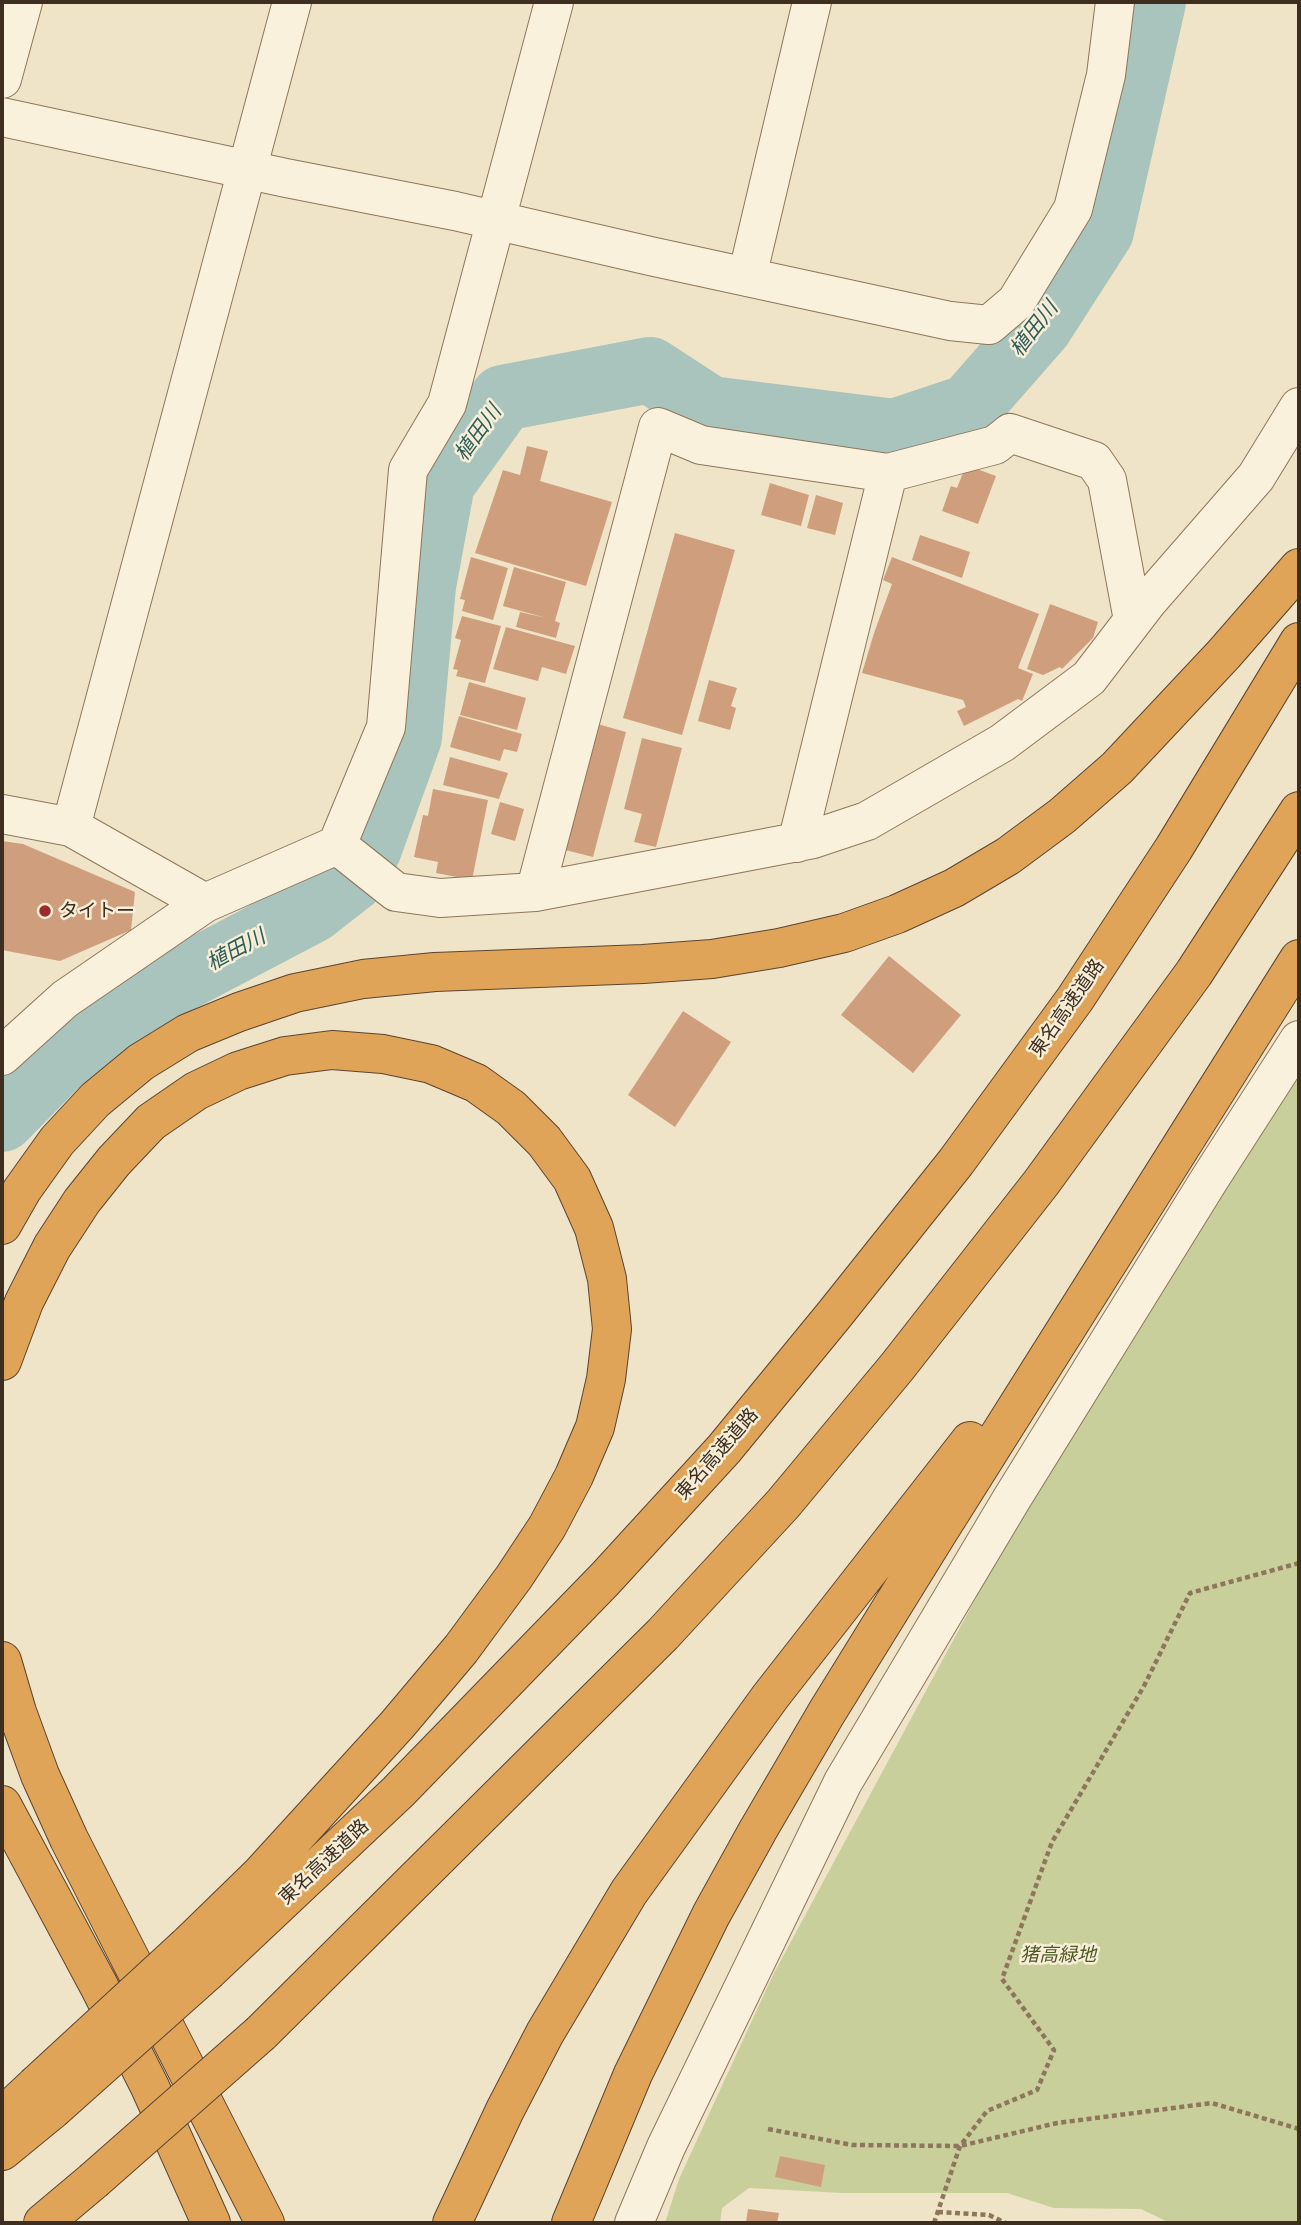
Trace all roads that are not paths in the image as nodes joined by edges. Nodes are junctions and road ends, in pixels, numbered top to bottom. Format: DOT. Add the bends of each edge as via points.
graph roads {
  1 [pos="23,2"];
  2 [pos="292,2"];
  3 [pos="554,2"];
  4 [pos="813,2"];
  5 [pos="1115,2"];
  6 [pos="2,79"];
  7 [pos="2,117"];
  8 [pos="246,170"];
  9 [pos="496,220"];
  10 [pos="747,277"];
  11 [pos="1299,407"];
  12 [pos="888,472"];
  13 [pos="1299,568"];
  14 [pos="1133,620"];
  15 [pos="1299,642"];
  16 [pos="1299,811"];
  17 [pos="2,814"];
  18 [pos="71,827"];
  19 [pos="797,843"];
  20 [pos="342,849"];
  21 [pos="535,892"];
  22 [pos="205,903"];
  23 [pos="1299,958"];
  24 [pos="1299,1040"];
  25 [pos="2,1056"];
  26 [pos="2,1225"];
  27 [pos="1100,1273"];
  28 [pos="2,1361"];
  29 [pos="2,1661"];
  30 [pos="2,1805"];
  31 [pos="198,1958"];
  32 [pos="43,2098"];
  33 [pos="2,2117"];
  34 [pos="2,2151"];
  35 [pos="43,2223"];
  36 [pos="211,2223"];
  37 [pos="265,2223"];
  38 [pos="452,2223"];
  39 [pos="571,2223"];
  40 [pos="634,2223"];
  1 -- 6 [label="street"];
  2 -- 8 [label="street"];
  3 -- 9 [label="street"];
  4 -- 10 [label="street"];
  5 -- 10 [label="street" via="1106,75 1073,209 1016,302 989,325 950,321"];
  7 -- 8 [label="street"];
  8 -- 9 [label="street"];
  8 -- 18 [label="street"];
  9 -- 10 [label="street"];
  9 -- 20 [label="street" via="447,404 408,470 386,727"];
  11 -- 14 [label="street" via="1256,477"];
  12 -- 14 [label="street" via="995,445 1010,433 1094,461 1107,480"];
  12 -- 19 [label="street"];
  12 -- 21 [label="street" via="701,445 659,426"];
  13 -- 26 [label="highway" via="1117,768 1030,840 954,888 844,933 779,948 685,961 363,979 295,993 239,1012 188,1033 141,1062 95,1100 57,1142"];
  14 -- 19 [label="street" via="1089,678 1002,743 867,821"];
  15 -- 31 [label="highway, 東名高速道路" via="1174,848 1075,999 956,1162 724,1449 398,1792"];
  16 -- 35 [label="highway, bridge" via="1194,974 1041,1183 783,1504 663,1634 261,2033"];
  17 -- 18 [label="street"];
  18 -- 22 [label="street"];
  19 -- 21 [label="street"];
  20 -- 21 [label="street" via="396,892 440,898"];
  20 -- 22 [label="street"];
  22 -- 25 [label="street" via="65,999"];
  23 -- 27 [label="highway"];
  24 -- 40 [label="street" via="1011,1500 843,1782"];
  27 -- 38 [label="highway" via="770,1697 629,1892 545,2033"];
  27 -- 39 [label="highway" via="827,1712 711,1915 633,2074"];
  28 -- 31 [label="highway" via="24,1302 52,1247 114,1161 151,1122 196,1091 285,1056 332,1050 383,1054 431,1065 476,1083 511,1108 544,1141 572,1179 594,1228 607,1279 612,1329 606,1379 595,1427 547,1527 461,1649 261,1874"];
  29 -- 37 [label="highway" via="40,1775 69,1839"];
  30 -- 36 [label="highway" via="144,2076"];
  31 -- 32 [label="highway, 東名高速道路, bridge"];
  32 -- 33 [label="highway"];
  32 -- 34 [label="highway, 東名高速道路"];
}
